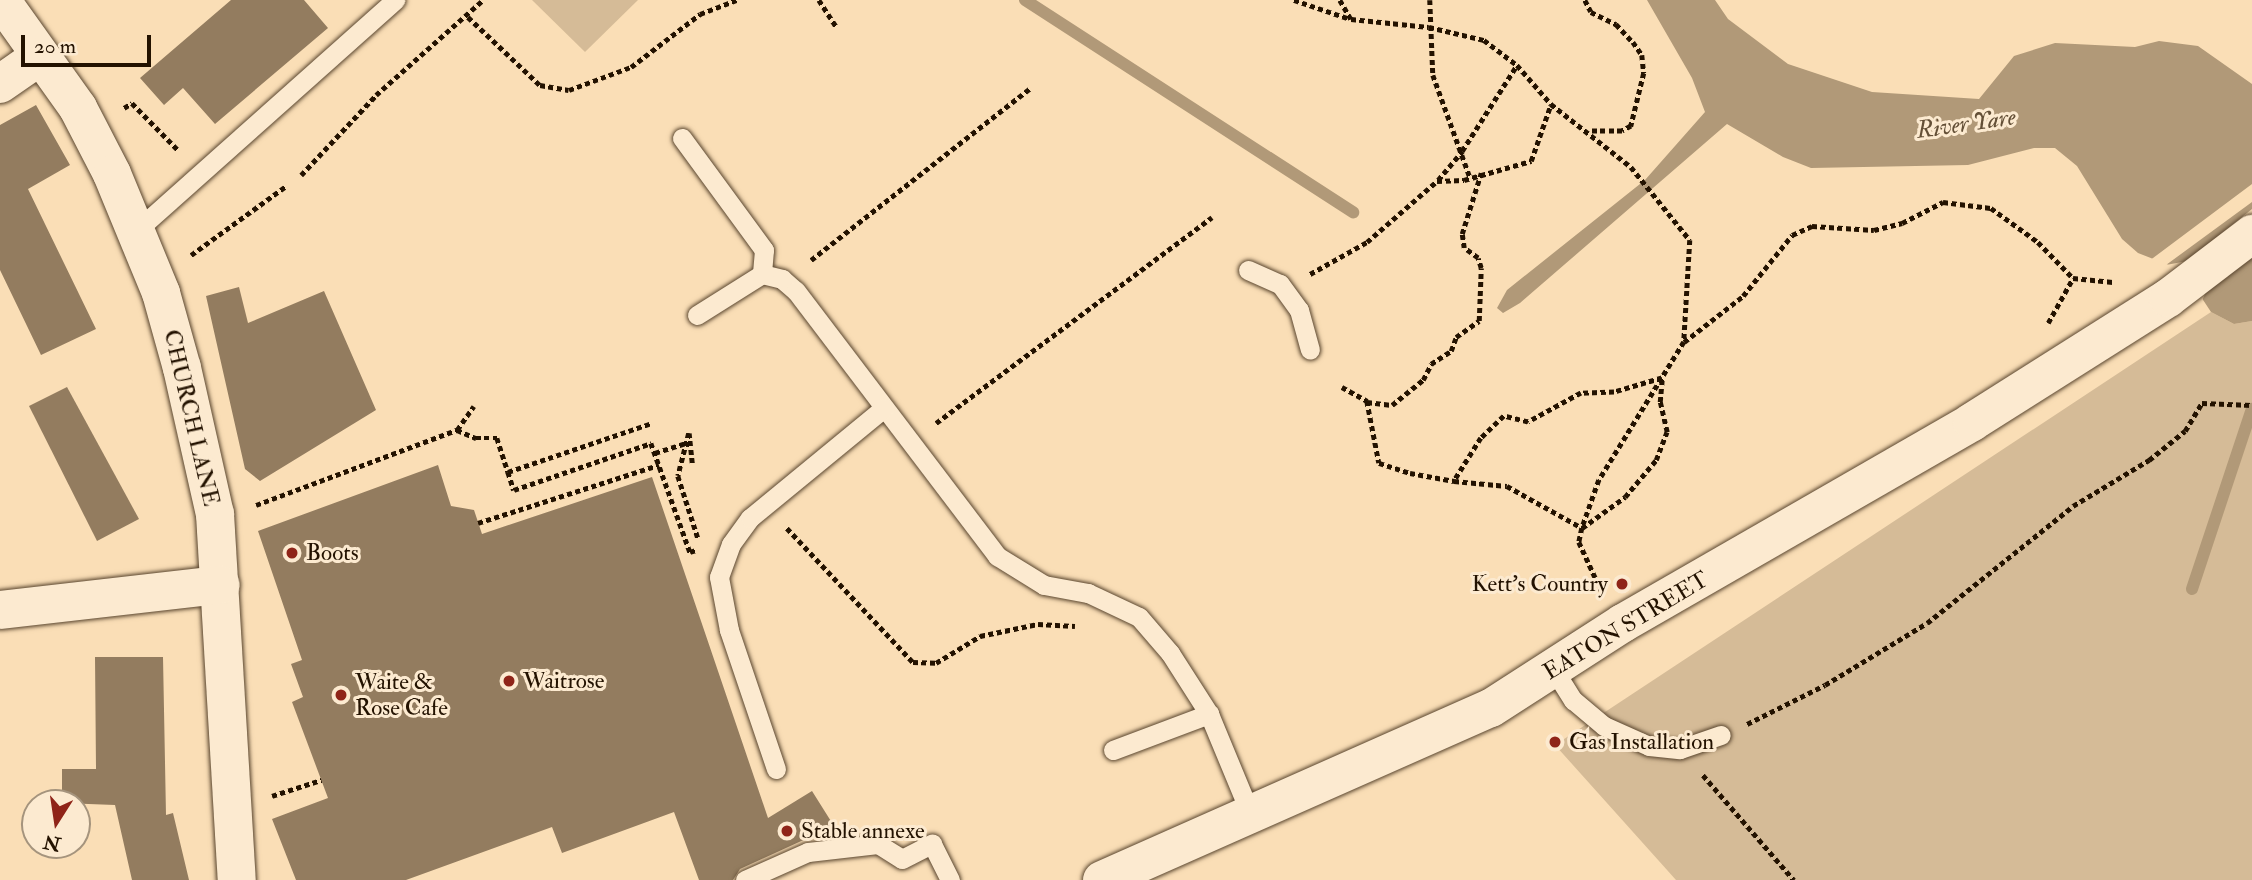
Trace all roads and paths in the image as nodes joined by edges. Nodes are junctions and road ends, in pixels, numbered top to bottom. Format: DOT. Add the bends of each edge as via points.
graph roads {
  1 [pos="1,0"];
  2 [pos="396,0"];
  3 [pos="483,0"];
  4 [pos="737,0"];
  5 [pos="819,0"];
  6 [pos="1294,0"];
  7 [pos="1340,0"];
  8 [pos="1430,0"];
  9 [pos="1585,0"];
  10 [pos="468,17"];
  11 [pos="1351,19"];
  12 [pos="836,26"];
  13 [pos="1429,27"];
  14 [pos="38,57"];
  15 [pos="1517,65"];
  16 [pos="0,85"];
  17 [pos="1030,88"];
  18 [pos="1551,104"];
  19 [pos="90,130"];
  20 [pos="1590,131"];
  21 [pos="682,138"];
  22 [pos="1462,151"];
  23 [pos="1481,173"];
  24 [pos="200,174"];
  25 [pos="301,175"];
  26 [pos="1470,177"];
  27 [pos="1437,181"];
  28 [pos="286,186"];
  29 [pos="1212,216"];
  30 [pos="137,230"];
  31 [pos="2252,234"];
  32 [pos="189,256"];
  33 [pos="1248,270"];
  34 [pos="762,274"];
  35 [pos="2073,278"];
  36 [pos="796,291"];
  37 [pos="1286,292"];
  38 [pos="697,315"];
  39 [pos="1685,342"];
  40 [pos="1310,350"];
  41 [pos="1662,378"];
  42 [pos="1342,387"];
  43 [pos="1367,401"];
  44 [pos="2252,405"];
  45 [pos="474,406"];
  46 [pos="884,408"];
  47 [pos="652,424"];
  48 [pos="457,430"];
  49 [pos="909,442"];
  50 [pos="686,443"];
  51 [pos="655,453"];
  52 [pos="692,463"];
  53 [pos="659,465"];
  54 [pos="508,472"];
  55 [pos="1454,481"];
  56 [pos="768,507"];
  57 [pos="215,514"];
  58 [pos="478,523"];
  59 [pos="1582,528"];
  60 [pos="701,548"];
  61 [pos="690,552"];
  62 [pos="1594,578"];
  63 [pos="221,584"];
  64 [pos="0,610"];
  65 [pos="1086,629"];
  66 [pos="1554,670"];
  67 [pos="1209,714"];
  68 [pos="1721,734"];
  69 [pos="1680,749"];
  70 [pos="1113,750"];
  71 [pos="776,769"];
  72 [pos="1251,813"];
  73 [pos="237,880"];
  74 [pos="745,880"];
  75 [pos="950,880"];
  76 [pos="1102,880"];
  77 [pos="1794,880"];
  1 -- 14 [label="street, CHURCH LANE"];
  2 -- 24 [label="lane"];
  3 -- 10 [label="path"];
  4 -- 10 [label="path" via="700,14 631,67 569,90 540,85"];
  5 -- 12 [label="path"];
  6 -- 11 [label="path"];
  7 -- 11 [label="path"];
  8 -- 13 [label="path"];
  9 -- 20 [label="path" via="1591,12 1616,24 1633,42 1642,55 1644,73 1631,126 1622,131"];
  10 -- 25 [label="path" via="376,95"];
  11 -- 13 [label="path"];
  13 -- 15 [label="path" via="1485,40"];
  13 -- 22 [label="path" via="1433,75"];
  14 -- 16 [label="street"];
  14 -- 19 [label="street, CHURCH LANE"];
  15 -- 18 [label="path"];
  15 -- 22 [label="path"];
  17 -- 36 [label="path" via="810,258 822,273"];
  18 -- 20 [label="path"];
  18 -- 23 [label="path" via="1531,161"];
  19 -- 24 [label="path" via="132,103"];
  19 -- 30 [label="street, CHURCH LANE"];
  20 -- 39 [label="path" via="1631,167 1690,240"];
  21 -- 34 [label="lane" via="764,250"];
  22 -- 26 [label="path"];
  22 -- 27 [label="path"];
  23 -- 26 [label="path"];
  23 -- 43 [label="path" via="1462,234 1464,248 1478,258 1481,268 1479,321 1456,337 1451,351 1392,405"];
  24 -- 30 [label="lane"];
  26 -- 27 [label="path"];
  27 -- 37 [label="path" via="1390,225"];
  28 -- 32 [label="path"];
  29 -- 49 [label="path"];
  30 -- 57 [label="street, CHURCH LANE" via="182,369"];
  31 -- 66 [label="street, EATON STREET" via="2126,323 1972,422 1623,623"];
  33 -- 37 [label="lane" via="1280,284"];
  34 -- 36 [label="lane" via="782,279"];
  34 -- 38 [label="lane"];
  35 -- 39 [label="path" via="2038,242 1991,208 1943,202 1902,223 1874,230 1812,226 1792,235 1743,296"];
  36 -- 46 [label="lane"];
  37 -- 40 [label="lane" via="1299,310"];
  39 -- 41 [label="path"];
  41 -- 55 [label="path" via="1614,391 1581,393 1528,422 1504,416 1465,458"];
  41 -- 59 [label="path" via="1599,480"];
  41 -- 59 [label="path" via="1660,402 1667,432 1656,460 1625,498"];
  42 -- 43 [label="path"];
  43 -- 55 [label="path" via="1379,463"];
  44 -- 68 [label="path" via="2202,403 2185,431 2149,460 2073,506 1927,623 1825,685"];
  45 -- 48 [label="path"];
  46 -- 49 [label="lane"];
  46 -- 56 [label="lane" via="808,468"];
  47 -- 54 [label="path"];
  48 -- 54 [label="path" via="475,438 497,438"];
  48 -- 57 [label="path" via="260,504"];
  49 -- 67 [label="lane" via="997,556 1044,585 1088,593 1139,617 1170,653"];
  50 -- 51 [label="path"];
  51 -- 53 [label="path"];
  51 -- 54 [label="path" via="651,443 514,490"];
  52 -- 60 [label="path" via="689,433 678,476"];
  53 -- 58 [label="path"];
  53 -- 61 [label="path"];
  55 -- 59 [label="path" via="1507,486 1528,502"];
  56 -- 65 [label="path" via="913,662 936,663 980,636 1038,624"];
  56 -- 71 [label="lane" via="750,519 732,544 719,577 729,630"];
  57 -- 63 [label="street, CHURCH LANE"];
  59 -- 62 [label="path" via="1578,542"];
  63 -- 64 [label="street"];
  63 -- 73 [label="street, CHURCH LANE"];
  66 -- 69 [label="lane" via="1573,700 1604,726 1649,746"];
  66 -- 72 [label="street, EATON STREET" via="1491,708"];
  67 -- 70 [label="lane"];
  67 -- 72 [label="lane"];
  68 -- 69 [label="lane"];
  69 -- 77 [label="path"];
  72 -- 76 [label="street, EATON STREET"];
  74 -- 75 [label="lane" via="808,852 878,844 902,859 932,844"];
}
